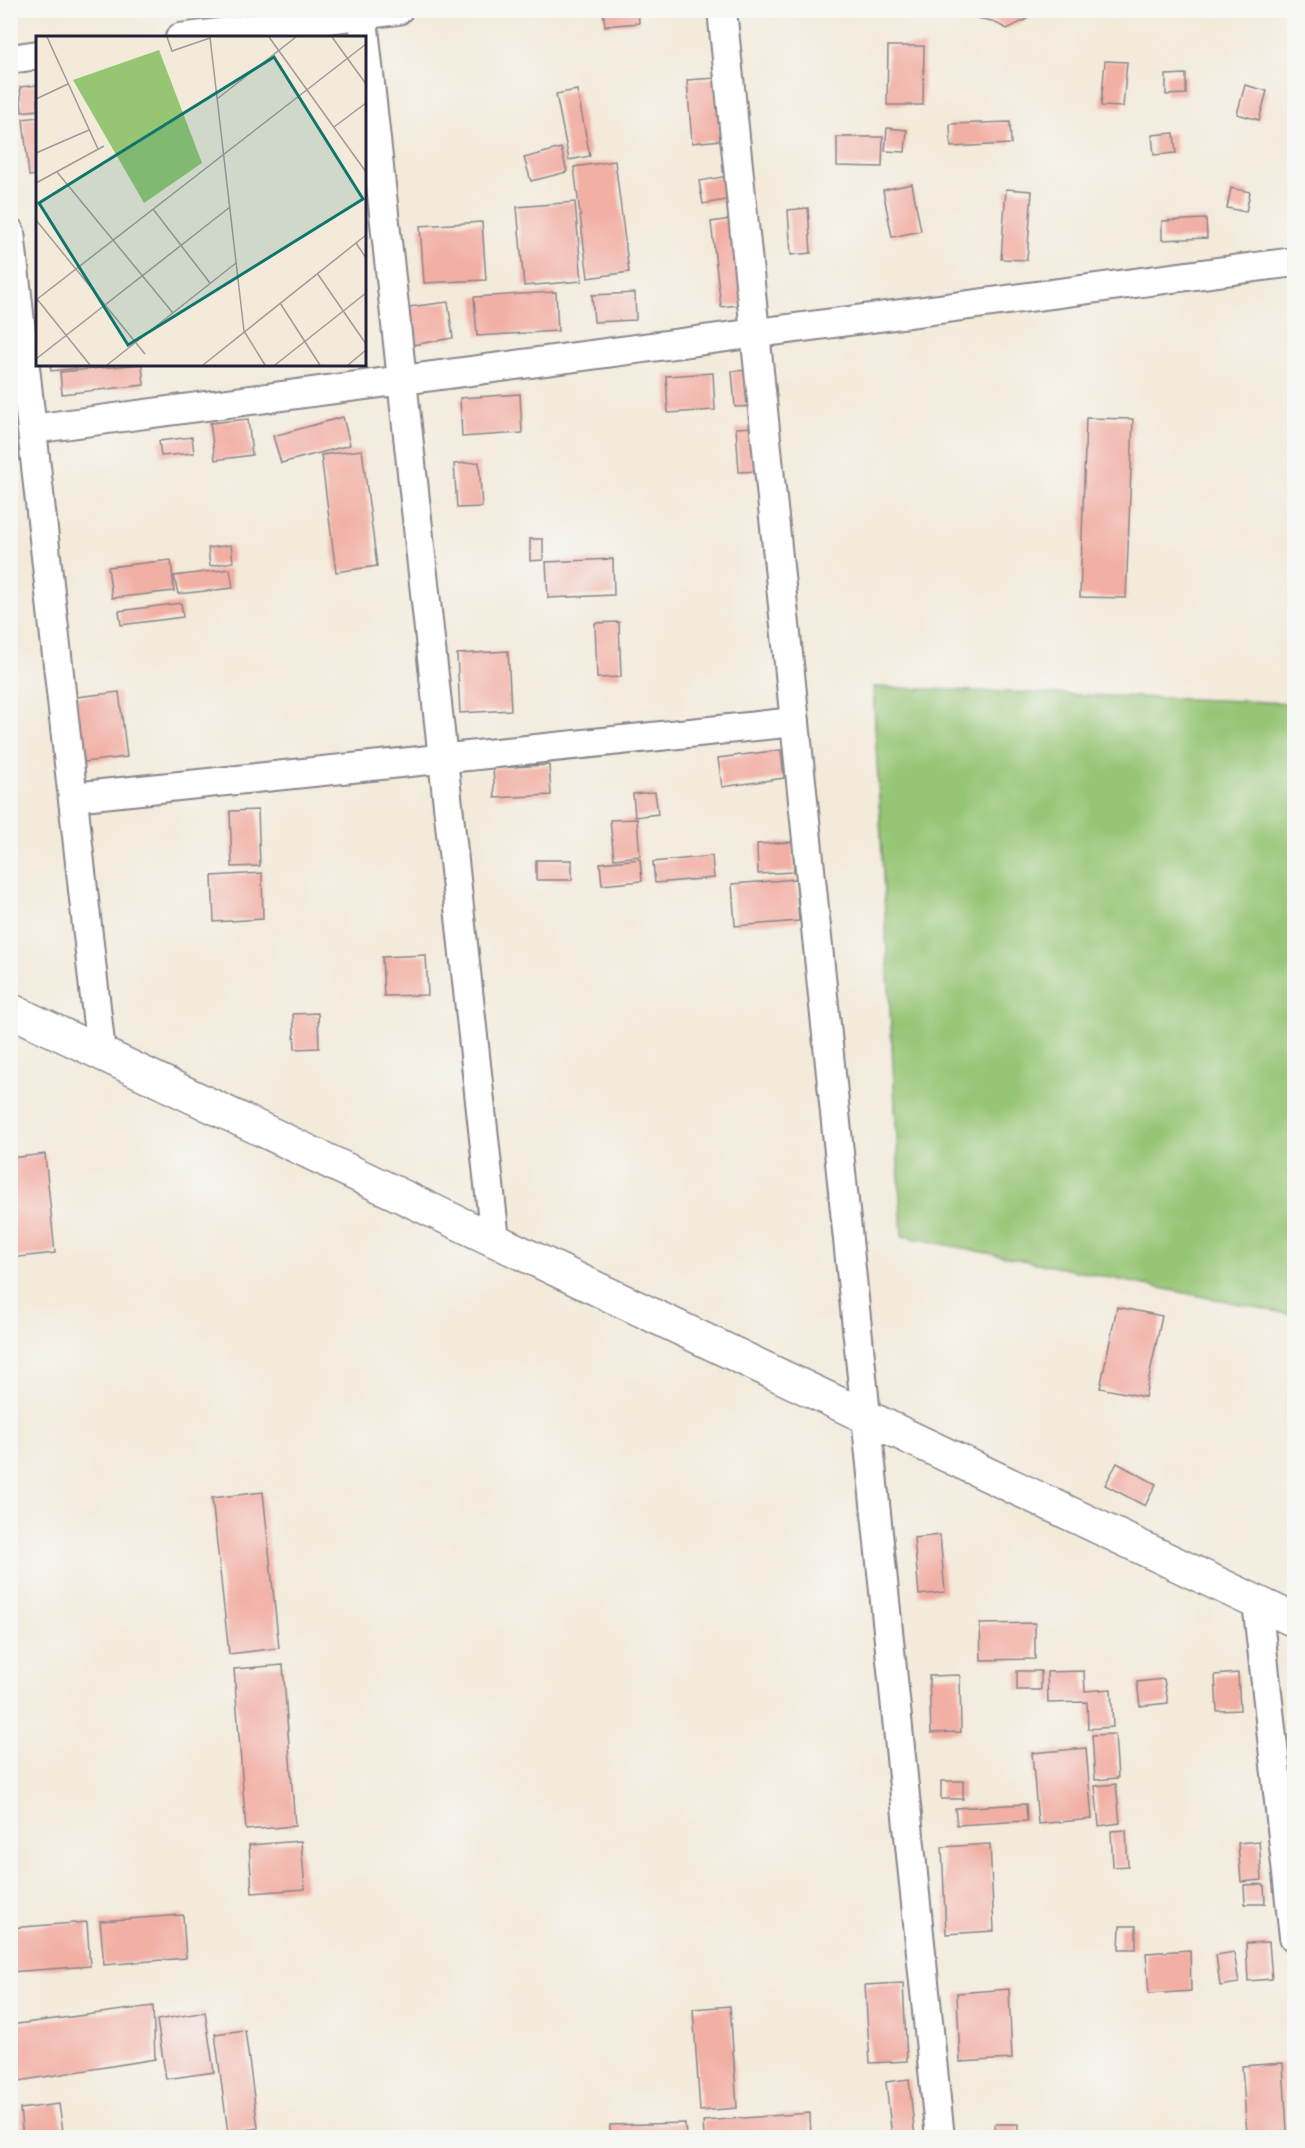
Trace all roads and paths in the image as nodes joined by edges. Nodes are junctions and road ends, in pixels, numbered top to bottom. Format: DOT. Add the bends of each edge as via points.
graph roads {
  1 [pos="398,10"];
  2 [pos="722,10"];
  3 [pos="363,13"];
  4 [pos="195,36"];
  5 [pos="365,36"];
  6 [pos="366,41"];
  7 [pos="36,55"];
  8 [pos="10,58"];
  9 [pos="10,232"];
  10 [pos="1294,262"];
  11 [pos="755,333"];
  12 [pos="402,380"];
  13 [pos="32,429"];
  14 [pos="795,722"];
  15 [pos="443,759"];
  16 [pos="73,797"];
  17 [pos="10,1010"];
  18 [pos="101,1052"];
  19 [pos="495,1240"];
  20 [pos="866,1416"];
  21 [pos="1257,1602"];
  22 [pos="1294,1620"];
  23 [pos="1294,1937"];
  24 [pos="940,2138"];
  1 -- 3 [label="street"];
  2 -- 11 [label="street"];
  3 -- 4 [label="street"];
  3 -- 5 [label="street"];
  6 -- 12 [label="street"];
  7 -- 8 [label="street"];
  9 -- 13 [label="street"];
  10 -- 11 [label="street"];
  11 -- 12 [label="street"];
  11 -- 14 [label="street"];
  12 -- 13 [label="street"];
  12 -- 15 [label="street"];
  13 -- 16 [label="street"];
  14 -- 15 [label="street"];
  14 -- 20 [label="street"];
  15 -- 16 [label="street"];
  15 -- 19 [label="street"];
  16 -- 18 [label="street"];
  17 -- 18 [label="street"];
  18 -- 19 [label="street"];
  19 -- 20 [label="street"];
  20 -- 21 [label="street"];
  20 -- 24 [label="street"];
  21 -- 22 [label="street"];
  21 -- 23 [label="street"];
}
